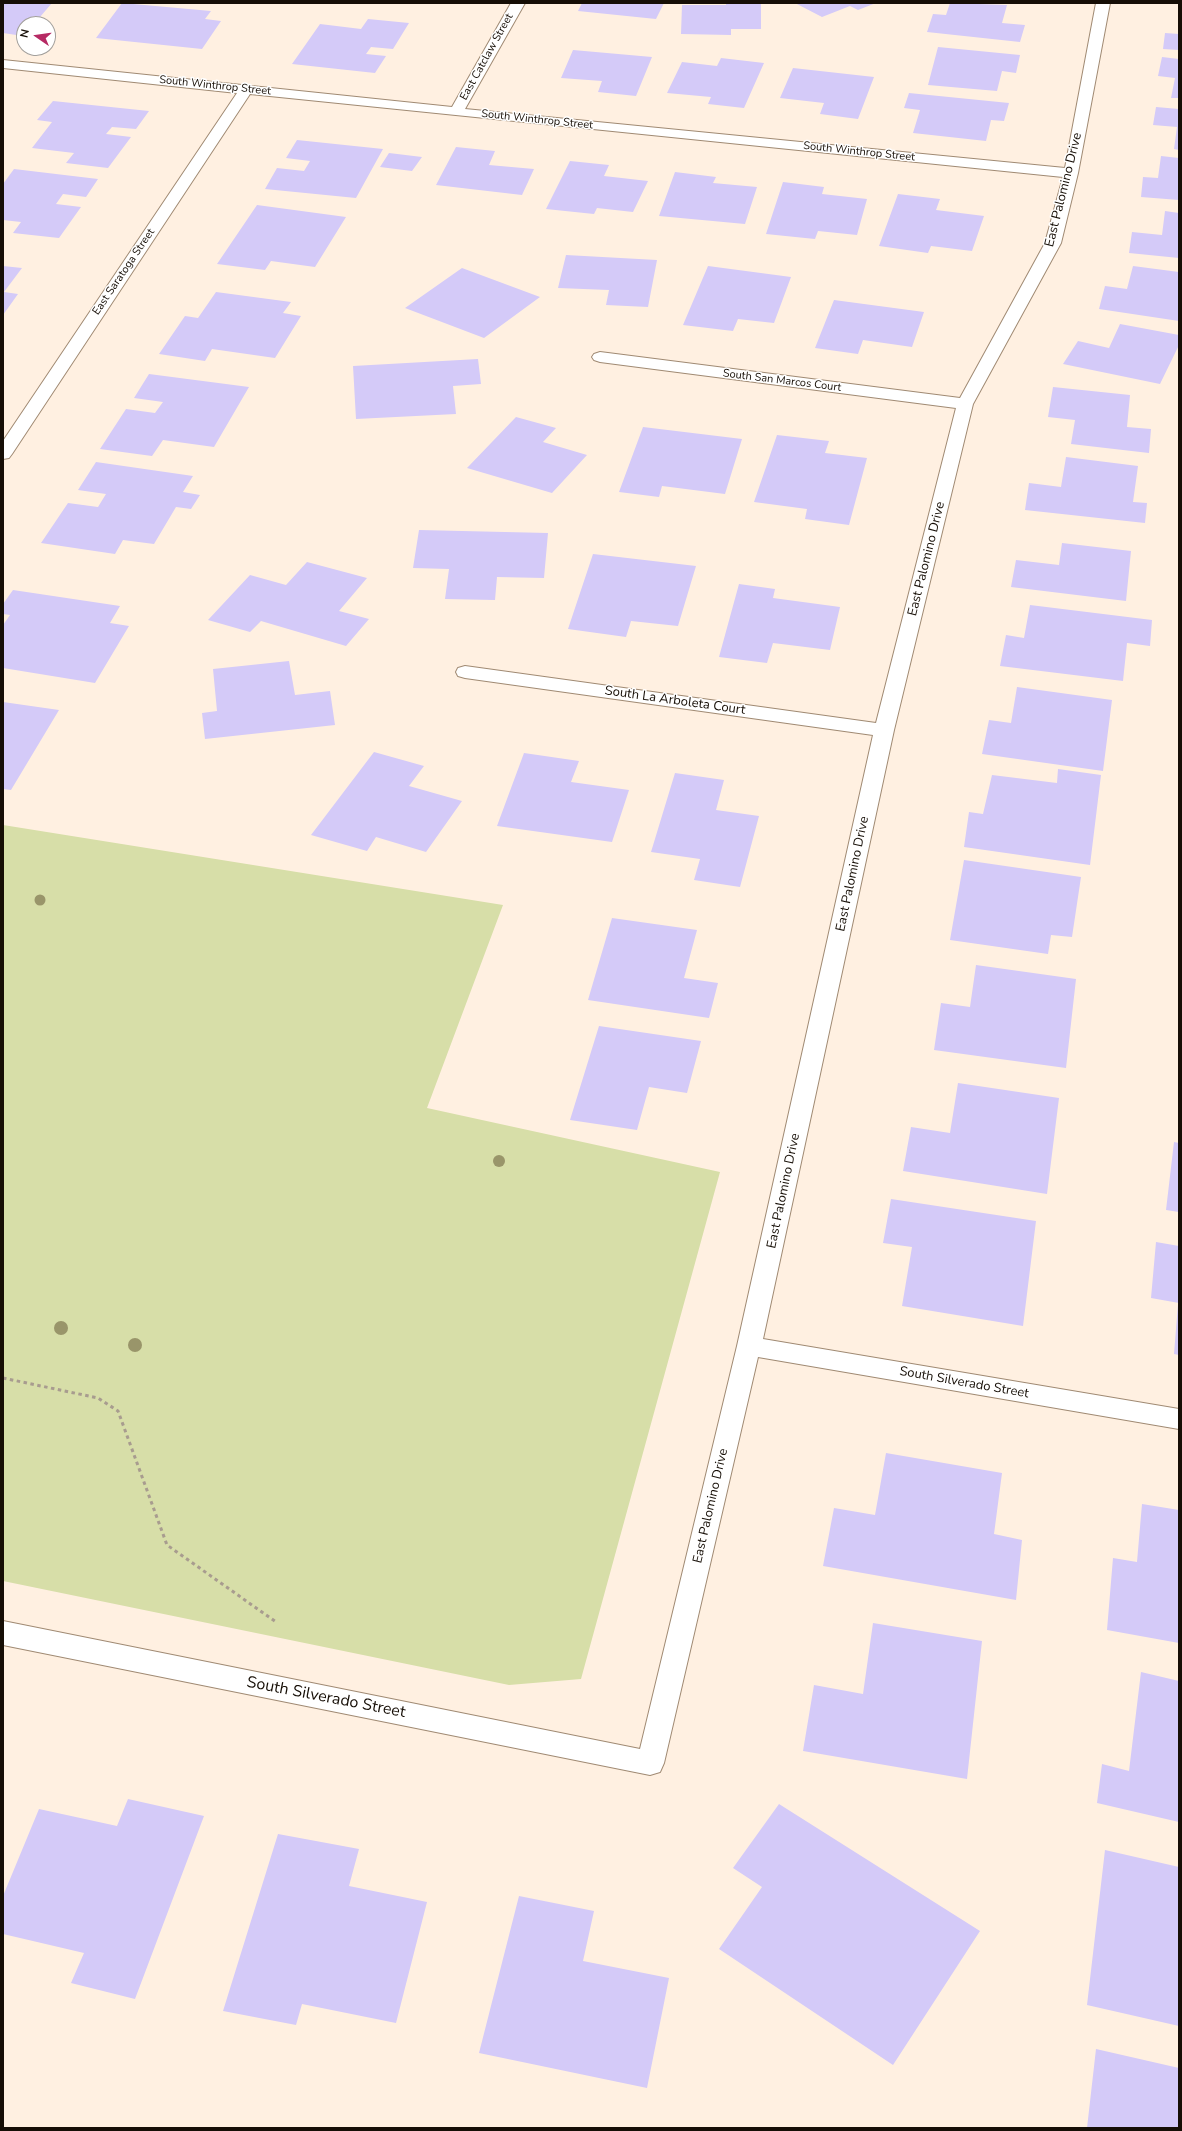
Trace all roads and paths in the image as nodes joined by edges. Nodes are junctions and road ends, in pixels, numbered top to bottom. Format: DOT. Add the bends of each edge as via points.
graph roads {
  1 [pos="518,3"];
  2 [pos="1103,3"];
  3 [pos="3,64"];
  4 [pos="246,90"];
  5 [pos="456,112"];
  6 [pos="1071,173"];
  7 [pos="600,357"];
  8 [pos="966,404"];
  9 [pos="3,454"];
  10 [pos="465,672"];
  11 [pos="884,730"];
  12 [pos="750,1346"];
  13 [pos="3,1378"];
  14 [pos="1179,1419"];
  15 [pos="276,1622"];
  16 [pos="3,1632"];
  17 [pos="650,1763"];
  1 -- 5 [label="street, East Catclaw Street"];
  2 -- 6 [label="street, East Palomino Drive"];
  3 -- 4 [label="street, South Winthrop Street"];
  4 -- 5 [label="street, South Winthrop Street"];
  4 -- 9 [label="street, East Saratoga Street"];
  5 -- 6 [label="street, South Winthrop Street"];
  6 -- 8 [label="street, East Palomino Drive" via="1053,243"];
  7 -- 8 [label="street, South San Marcos Court"];
  8 -- 11 [label="street, East Palomino Drive"];
  10 -- 11 [label="street, South La Arboleta Court"];
  11 -- 12 [label="street, East Palomino Drive"];
  12 -- 14 [label="street, South Silverado Street"];
  12 -- 17 [label="street, East Palomino Drive"];
  13 -- 15 [label="path" via="98,1398 118,1411 167,1545"];
  16 -- 17 [label="street, South Silverado Street"];
}
